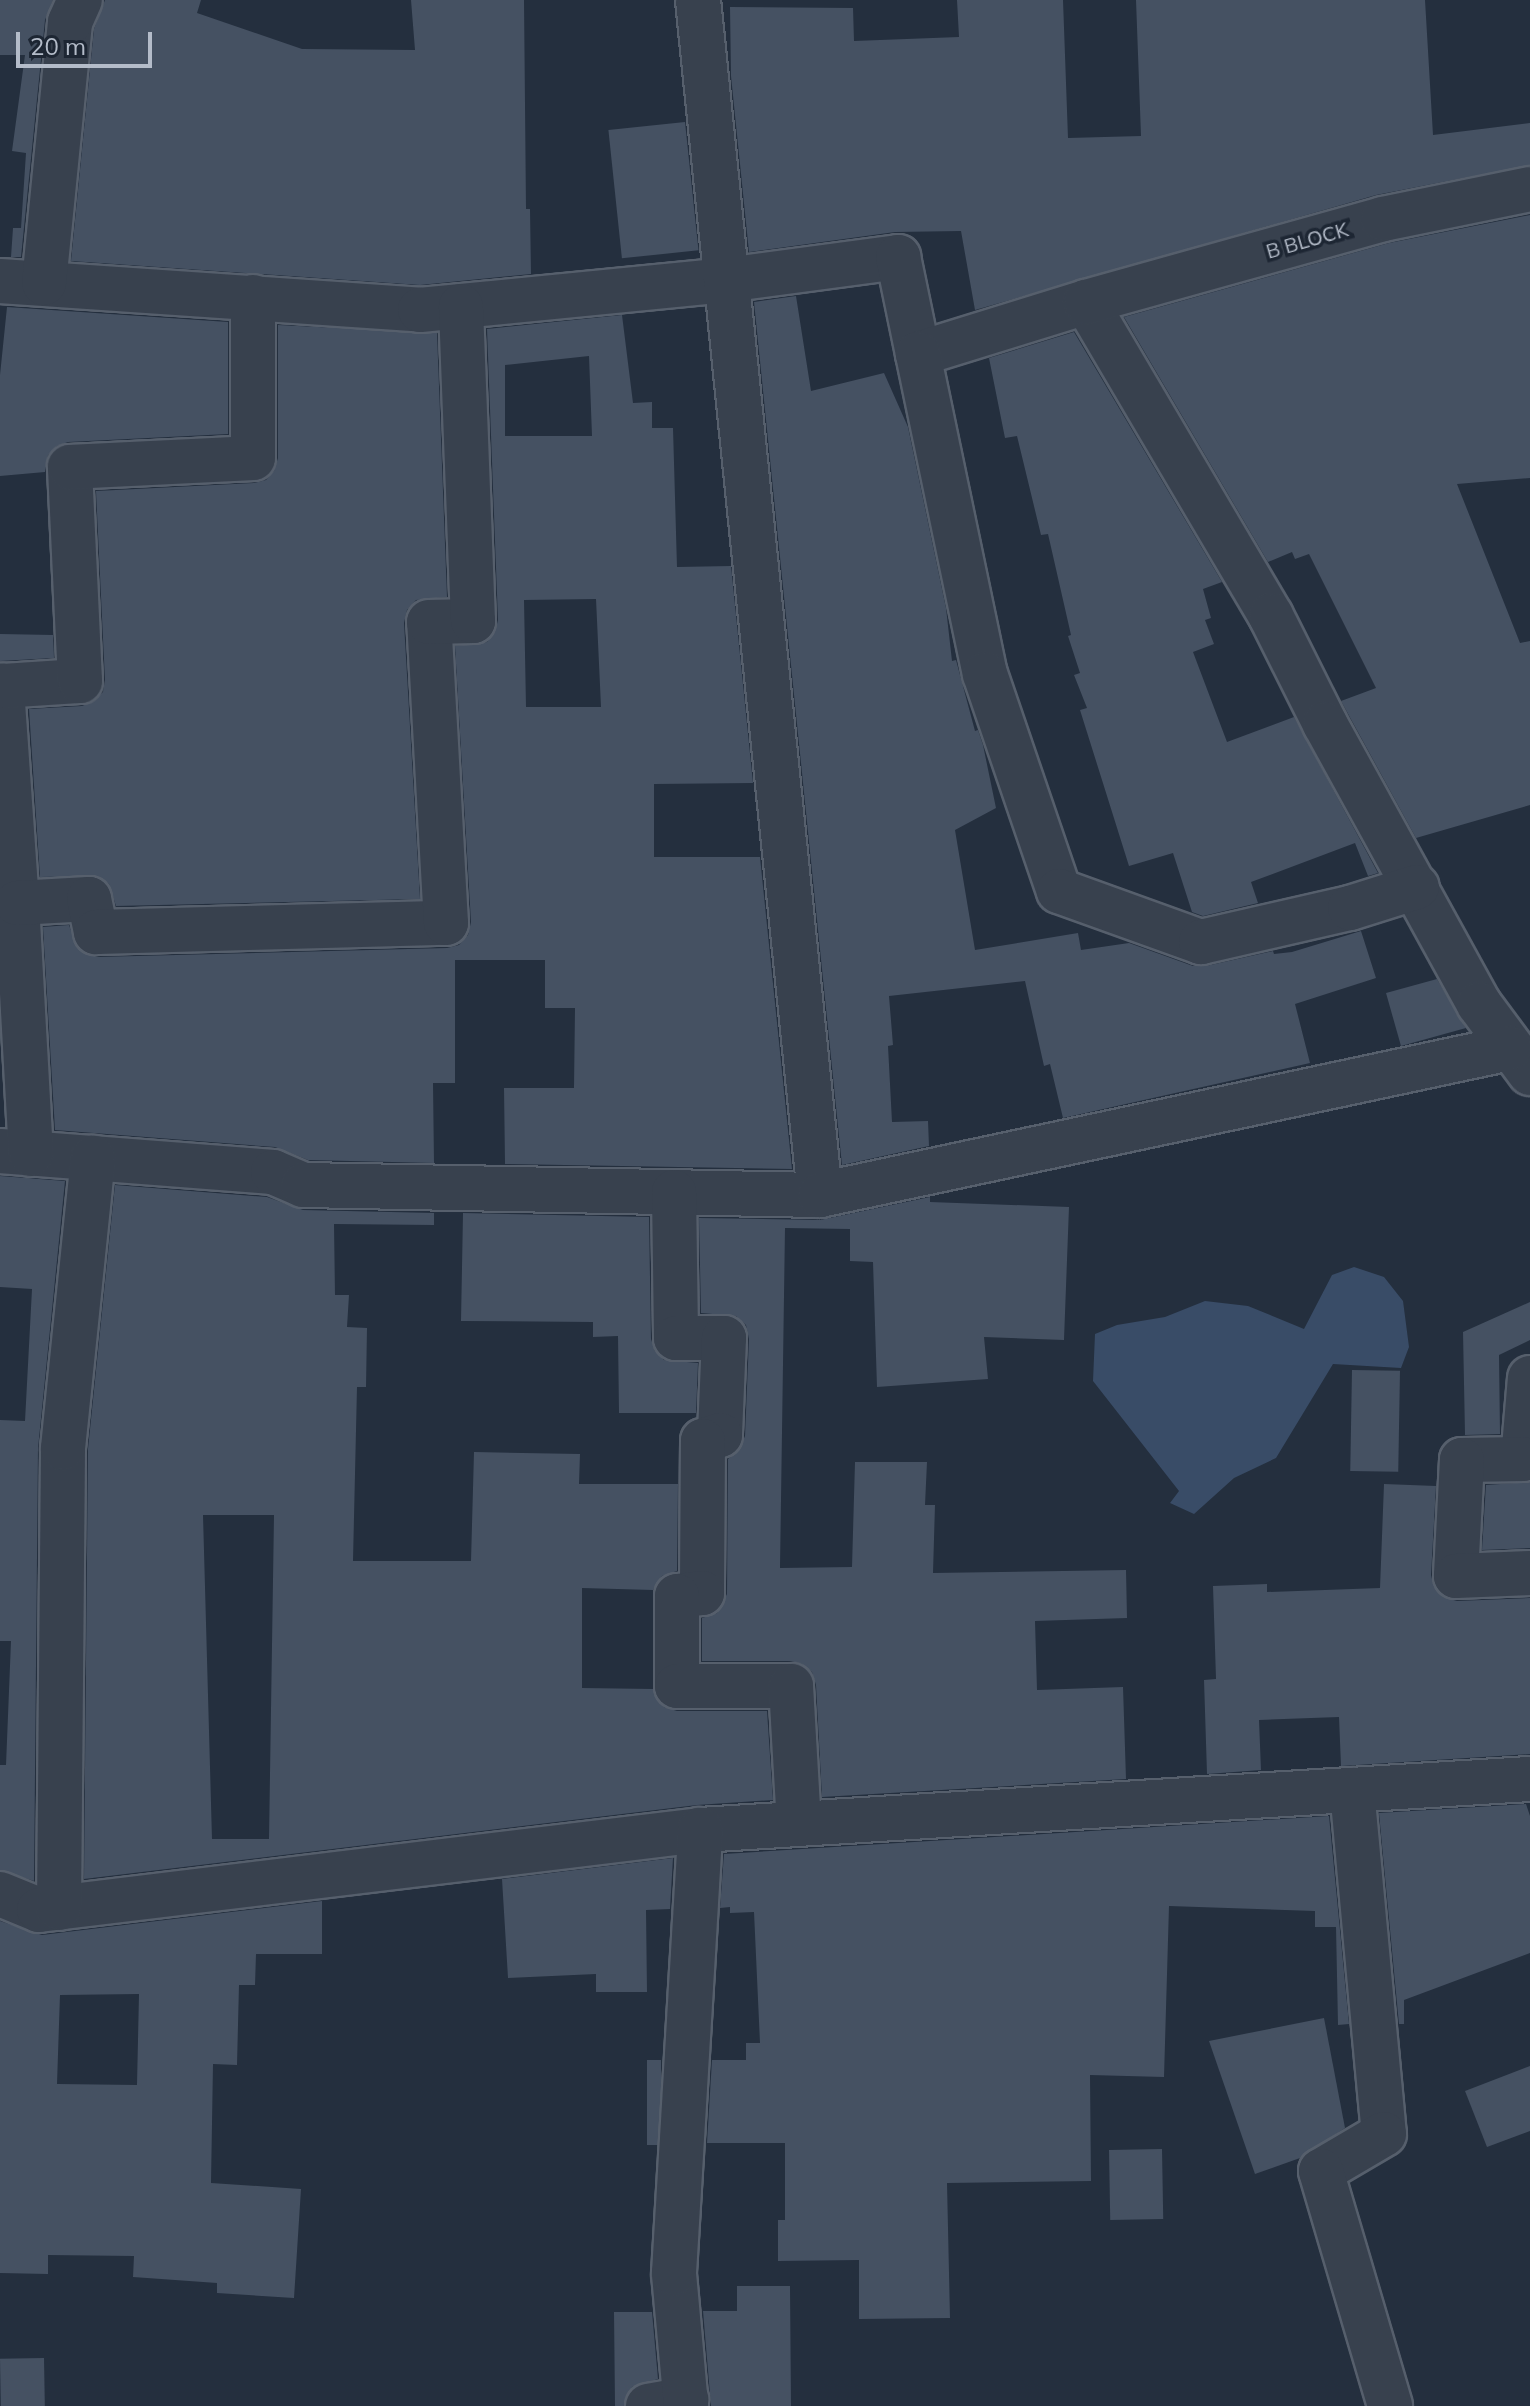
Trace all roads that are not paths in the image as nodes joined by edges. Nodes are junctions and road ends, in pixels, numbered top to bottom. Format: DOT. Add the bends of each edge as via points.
graph roads {
  1 [pos="80,0"];
  2 [pos="698,0"];
  3 [pos="1530,189"];
  4 [pos="726,280"];
  5 [pos="0,281"];
  6 [pos="44,283"];
  7 [pos="253,297"];
  8 [pos="1086,302"];
  9 [pos="461,306"];
  10 [pos="918,354"];
  11 [pos="1417,887"];
  12 [pos="17,903"];
  13 [pos="1520,1061"];
  14 [pos="16,1152"];
  15 [pos="93,1158"];
  16 [pos="674,1192"];
  17 [pos="820,1195"];
  18 [pos="1530,1378"];
  19 [pos="1530,1573"];
  20 [pos="1530,1779"];
  21 [pos="1352,1790"];
  22 [pos="799,1824"];
  23 [pos="700,1830"];
  24 [pos="0,1894"];
  25 [pos="59,1908"];
  26 [pos="673,2404"];
  27 [pos="1390,2406"];
  1 -- 6 [label="street" via="70,22"];
  2 -- 4 [label="street"];
  3 -- 8 [label="street, B BLOCK" via="1383,219"];
  4 -- 9 [label="street"];
  4 -- 10 [label="street" via="898,257"];
  4 -- 17 [label="street"];
  5 -- 6 [label="street"];
  6 -- 7 [label="street"];
  7 -- 9 [label="street" via="420,310"];
  7 -- 12 [label="street" via="253,458 70,467 80,681 2,686"];
  8 -- 10 [label="street, B BLOCK"];
  8 -- 11 [label="street" via="1271,616"];
  9 -- 12 [label="street" via="473,621 429,622 446,923 96,932 89,899"];
  10 -- 11 [label="street" via="985,674 1059,891 1201,942"];
  11 -- 13 [label="street" via="1479,1004"];
  12 -- 14 [label="street"];
  13 -- 17 [label="street"];
  14 -- 15 [label="street"];
  15 -- 16 [label="street" via="273,1172 303,1185"];
  15 -- 25 [label="street" via="63,1448"];
  16 -- 17 [label="street"];
  16 -- 22 [label="street" via="676,1338 724,1338 720,1435 703,1441 702,1593 677,1596 677,1686 791,1686"];
  18 -- 19 [label="street" via="1523,1459 1462,1460 1456,1576"];
  20 -- 21 [label="street"];
  21 -- 22 [label="street"];
  21 -- 27 [label="street" via="1384,2134 1321,2171"];
  22 -- 23 [label="street"];
  23 -- 25 [label="street"];
  23 -- 26 [label="street" via="674,2273"];
  24 -- 25 [label="street" via="39,1910"];
}
